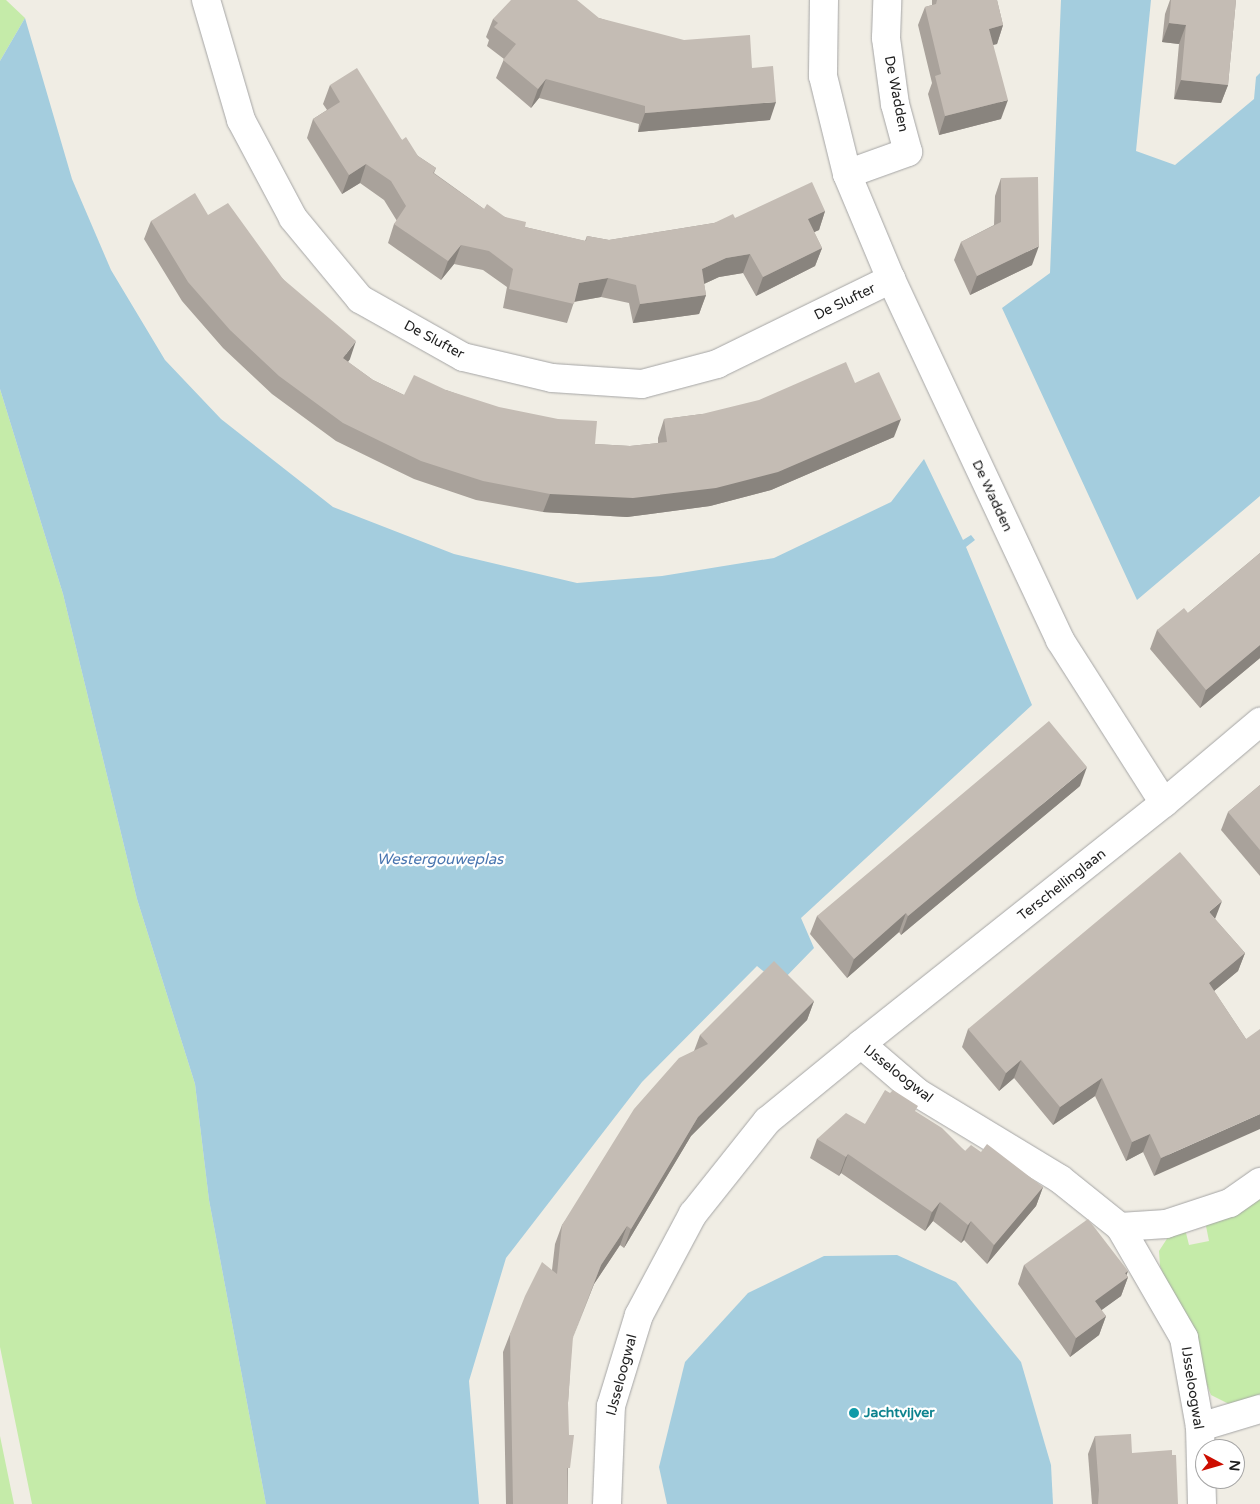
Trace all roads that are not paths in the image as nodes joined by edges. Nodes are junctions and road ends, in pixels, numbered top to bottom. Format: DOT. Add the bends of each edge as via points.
graph roads {
  1 [pos="206,0"];
  2 [pos="824,0"];
  3 [pos="887,0"];
  4 [pos="847,174"];
  5 [pos="891,279"];
  6 [pos="1260,722"];
  7 [pos="1164,804"];
  8 [pos="861,1044"];
  9 [pos="1260,1182"];
  10 [pos="1120,1227"];
  11 [pos="1260,1409"];
  12 [pos="1200,1427"];
  13 [pos="607,1504"];
  14 [pos="1202,1504"];
  1 -- 5 [label="street, De Slufter" via="241,120 292,218 360,299 463,357 552,378 642,384 716,364"];
  2 -- 4 [label="street, De Wadden" via="824,76"];
  3 -- 4 [label="street, De Wadden" via="887,47 895,104 908,152"];
  4 -- 5 [label="street, De Wadden"];
  5 -- 7 [label="street, De Wadden" via="1060,640"];
  6 -- 7 [label="street, Terschellinglaan"];
  7 -- 8 [label="street, Terschellinglaan"];
  8 -- 10 [label="street, IJsseloogwal" via="918,1093 1060,1179"];
  8 -- 13 [label="street, IJsseloogwal" via="767,1121 693,1214 639,1315 614,1397"];
  9 -- 10 [label="street" via="1230,1203 1166,1224"];
  10 -- 12 [label="street, IJsseloogwal" via="1184,1338"];
  11 -- 12 [label="street"];
  12 -- 14 [label="street, IJsseloogwal"];
}
